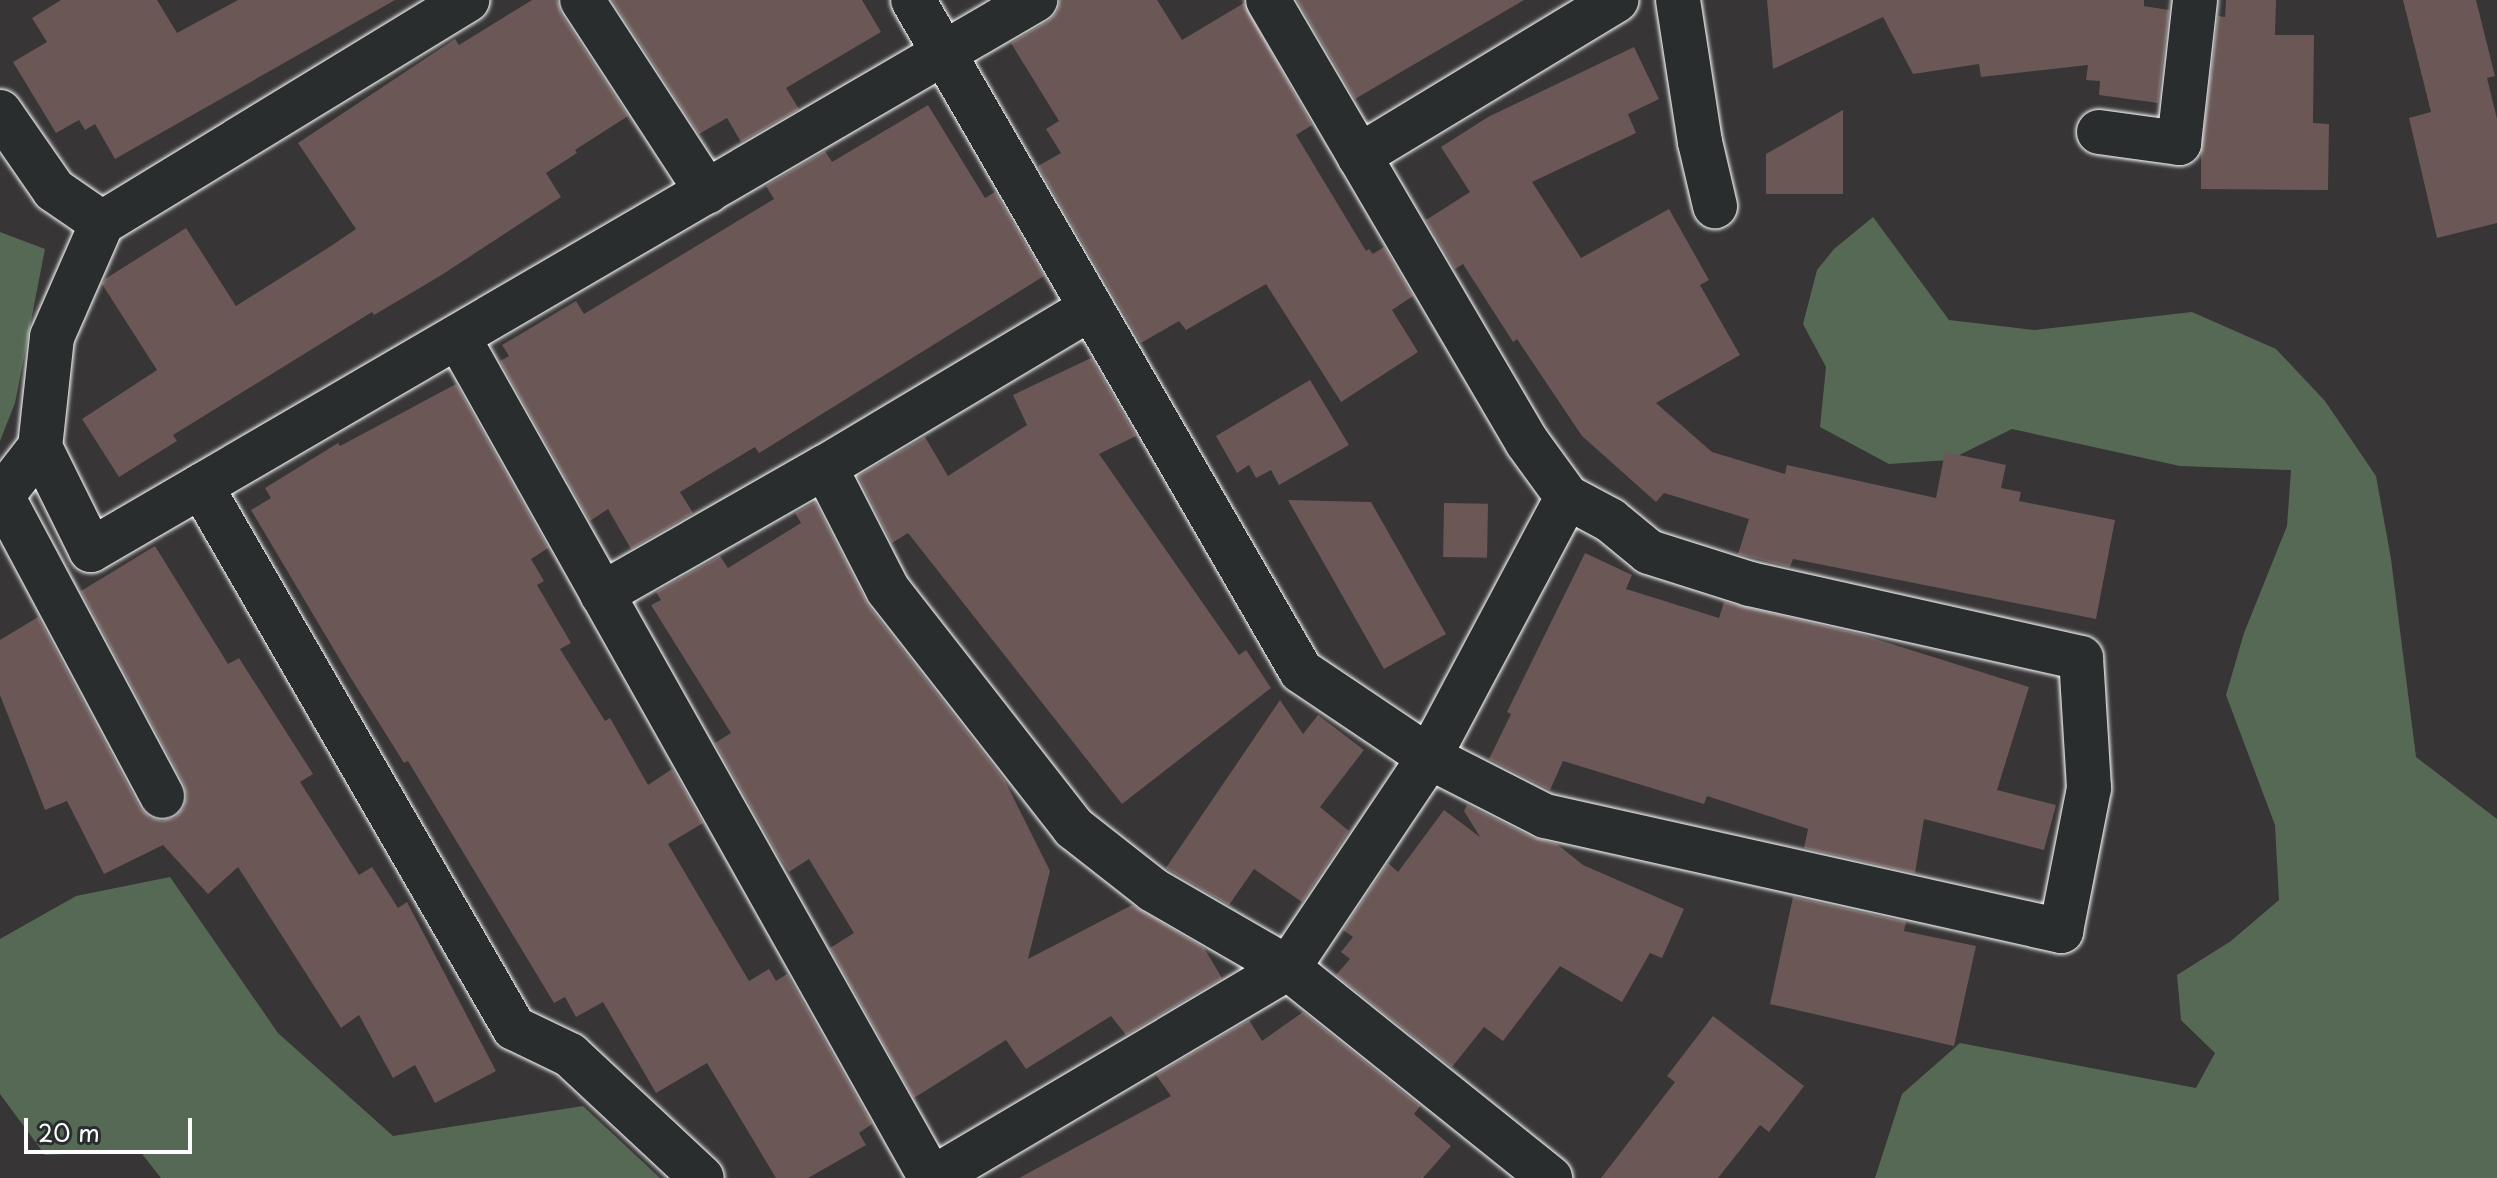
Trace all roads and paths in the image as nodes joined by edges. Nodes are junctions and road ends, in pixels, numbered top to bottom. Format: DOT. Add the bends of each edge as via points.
graph roads {
  1 [pos="467,0"];
  2 [pos="582,0"];
  3 [pos="913,0"];
  4 [pos="1035,0"];
  5 [pos="1268,0"];
  6 [pos="1617,0"];
  7 [pos="1678,0"];
  8 [pos="2195,0"];
  9 [pos="945,53"];
  10 [pos="0,112"];
  11 [pos="2099,132"];
  12 [pos="1359,156"];
  13 [pos="707,192"];
  14 [pos="1715,206"];
  15 [pos="102,223"];
  16 [pos="1091,308"];
  17 [pos="458,337"];
  18 [pos="40,447"];
  19 [pos="825,467"];
  20 [pos="201,486"];
  21 [pos="1567,497"];
  22 [pos="602,594"];
  23 [pos="1429,757"];
  24 [pos="162,796"];
  25 [pos="1288,968"];
  26 [pos="702,1178"];
  27 [pos="932,1178"];
  28 [pos="1550,1178"];
  1 -- 15 [label="street"];
  2 -- 13 [label="street"];
  3 -- 9 [label="street"];
  4 -- 9 [label="street"];
  5 -- 12 [label="street"];
  6 -- 12 [label="street"];
  7 -- 14 [label="street"];
  8 -- 11 [label="street" via="2179,143"];
  9 -- 13 [label="street"];
  9 -- 16 [label="street"];
  10 -- 15 [label="street" via="54,190"];
  12 -- 21 [label="street" via="1527,442"];
  13 -- 17 [label="street"];
  15 -- 18 [label="street" via="52,337"];
  16 -- 19 [label="street"];
  16 -- 23 [label="street" via="1301,671"];
  17 -- 20 [label="street"];
  17 -- 22 [label="street"];
  18 -- 20 [label="street" via="91,550"];
  18 -- 24 [label="street" via="2,496"];
  19 -- 22 [label="street"];
  19 -- 25 [label="street" via="888,590 1074,828 1153,890"];
  20 -- 26 [label="street" via="514,1028 570,1055"];
  21 -- 23 [label="street"];
  21 -- 23 [label="street" via="1610,520 1649,552 1750,584 2081,658 2089,788 2061,931 1545,816"];
  22 -- 27 [label="street"];
  23 -- 25 [label="street"];
  25 -- 27 [label="street"];
  25 -- 28 [label="street"];
}
